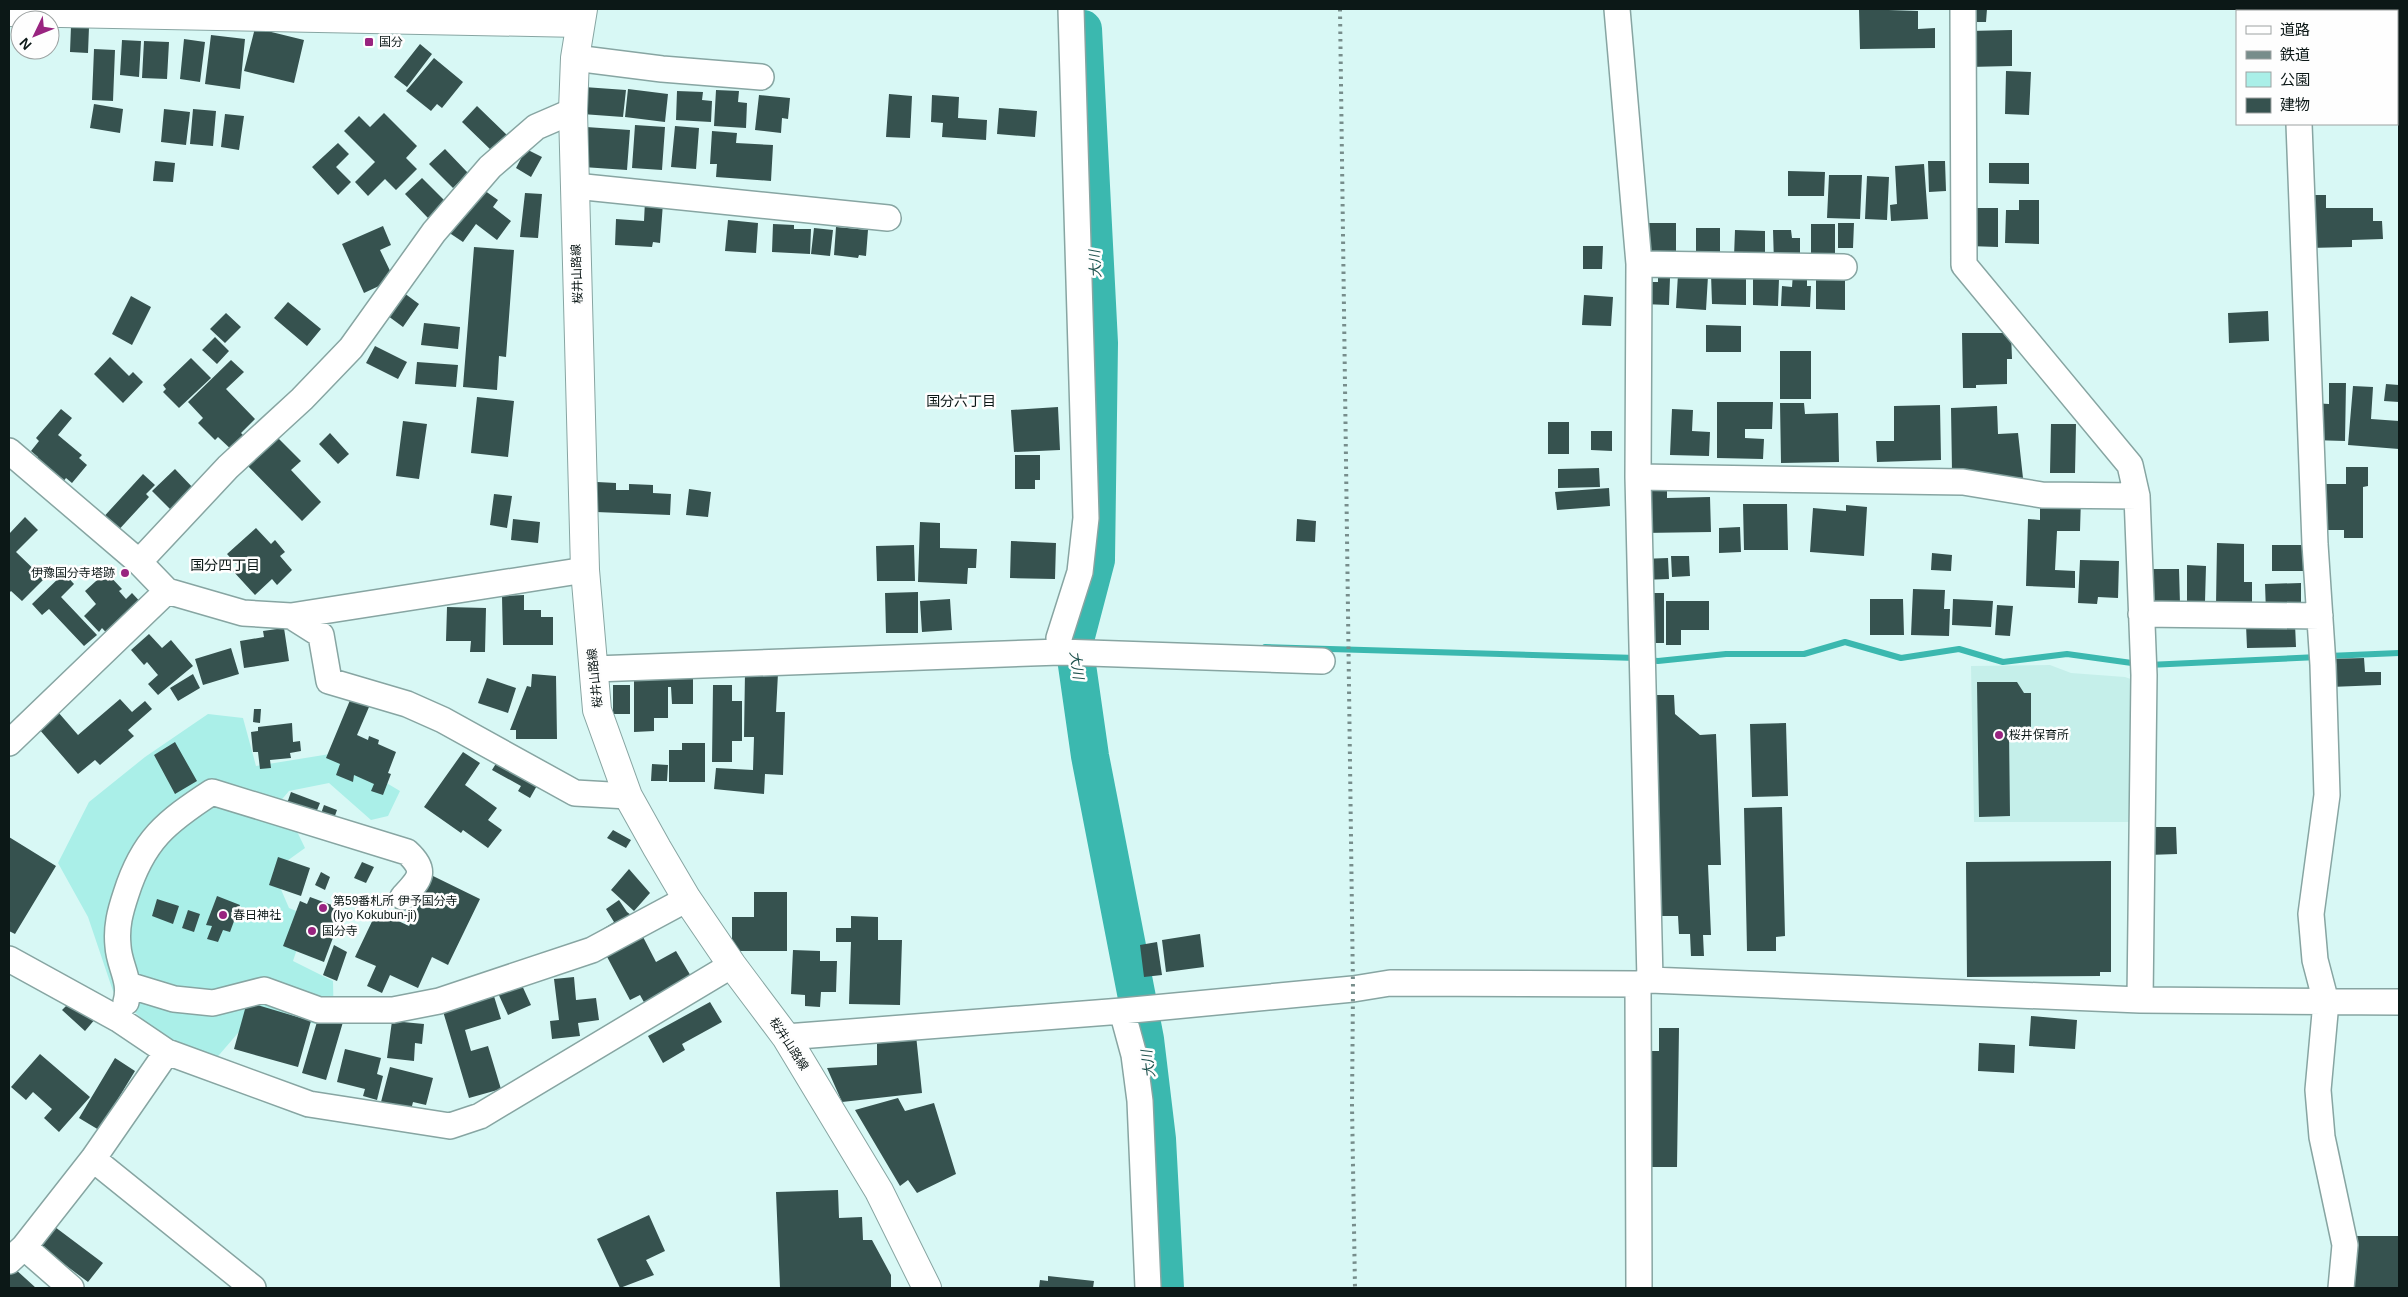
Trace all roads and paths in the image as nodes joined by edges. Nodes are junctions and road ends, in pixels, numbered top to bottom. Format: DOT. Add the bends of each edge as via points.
graph roads {
  1 [pos="1071,9"];
  2 [pos="1617,9"];
  3 [pos="1963,9"];
  4 [pos="9,12"];
  5 [pos="581,16"];
  6 [pos="575,58"];
  7 [pos="761,77"];
  8 [pos="573,111"];
  9 [pos="2299,125"];
  10 [pos="575,186"];
  11 [pos="888,218"];
  12 [pos="1639,264"];
  13 [pos="1844,266"];
  14 [pos="9,451"];
  15 [pos="1638,477"];
  16 [pos="2137,496"];
  17 [pos="139,562"];
  18 [pos="585,570"];
  19 [pos="167,591"];
  20 [pos="2141,614"];
  21 [pos="291,616"];
  22 [pos="2320,616"];
  23 [pos="1060,652"];
  24 [pos="1322,661"];
  25 [pos="594,669"];
  26 [pos="9,743"];
  27 [pos="628,796"];
  28 [pos="403,897"];
  29 [pos="687,899"];
  30 [pos="9,959"];
  31 [pos="732,965"];
  32 [pos="1644,982"];
  33 [pos="128,985"];
  34 [pos="2140,1000"];
  35 [pos="2326,1002"];
  36 [pos="2399,1002"];
  37 [pos="1122,1011"];
  38 [pos="118,1020"];
  39 [pos="786,1036"];
  40 [pos="167,1052"];
  41 [pos="93,1159"];
  42 [pos="16,1254"];
  43 [pos="71,1288"];
  44 [pos="253,1288"];
  45 [pos="927,1288"];
  46 [pos="1148,1288"];
  47 [pos="1640,1288"];
  48 [pos="2341,1288"];
  1 -- 23 [label="street" via="1086,518 1080,572 1059,638"];
  2 -- 12 [label="street"];
  3 -- 16 [label="street" via="1964,265 2130,465"];
  4 -- 5 [label="main road"];
  5 -- 6 [label="main road, 桜井山路線"];
  6 -- 7 [label="street" via="662,70"];
  6 -- 8 [label="main road, 桜井山路線"];
  8 -- 10 [label="main road, 桜井山路線"];
  8 -- 17 [label="street" via="536,127 490,167 434,232 351,348 302,399 228,466"];
  9 -- 22 [label="street"];
  10 -- 11 [label="street"];
  10 -- 18 [label="main road, 桜井山路線"];
  12 -- 13 [label="street"];
  12 -- 15 [label="street"];
  14 -- 17 [label="street"];
  15 -- 16 [label="street" via="1963,482 2042,495"];
  15 -- 32 [label="street"];
  16 -- 20 [label="street"];
  17 -- 19 [label="street"];
  18 -- 21 [label="street"];
  18 -- 25 [label="main road, 桜井山路線"];
  19 -- 21 [label="street" via="243,613"];
  19 -- 26 [label="street"];
  20 -- 22 [label="street"];
  20 -- 34 [label="street" via="2144,675"];
  21 -- 27 [label="street" via="321,635 329,680 407,704 443,720 575,793"];
  22 -- 35 [label="street" via="2327,795 2311,914 2315,960"];
  23 -- 24 [label="street"];
  23 -- 25 [label="street"];
  25 -- 27 [label="main road, 桜井山路線" via="598,710"];
  27 -- 29 [label="main road, 桜井山路線"];
  28 -- 33 [label="street" via="420,874 418,862 407,852 212,792 174,817 150,842 134,870 117,924 118,949"];
  29 -- 31 [label="main road, 桜井山路線"];
  29 -- 33 [label="street" via="592,950 439,1001 393,1010 319,1010 264,990 213,1003 174,999"];
  30 -- 38 [label="street"];
  31 -- 39 [label="main road, 桜井山路線"];
  31 -- 40 [label="street" via="480,1116 450,1126 309,1104"];
  32 -- 34 [label="street"];
  32 -- 37 [label="street" via="1390,983"];
  32 -- 47 [label="street"];
  33 -- 38 [label="street" via="123,1013"];
  34 -- 35 [label="street"];
  35 -- 36 [label="street"];
  35 -- 48 [label="street" via="2318,1090 2322,1137 2345,1245"];
  37 -- 39 [label="street"];
  37 -- 46 [label="street" via="1134,1054 1140,1101"];
  38 -- 40 [label="street"];
  39 -- 45 [label="main road, 桜井山路線" via="879,1191"];
  40 -- 41 [label="street"];
  41 -- 42 [label="street"];
  41 -- 44 [label="street"];
  42 -- 43 [label="street"];
}
